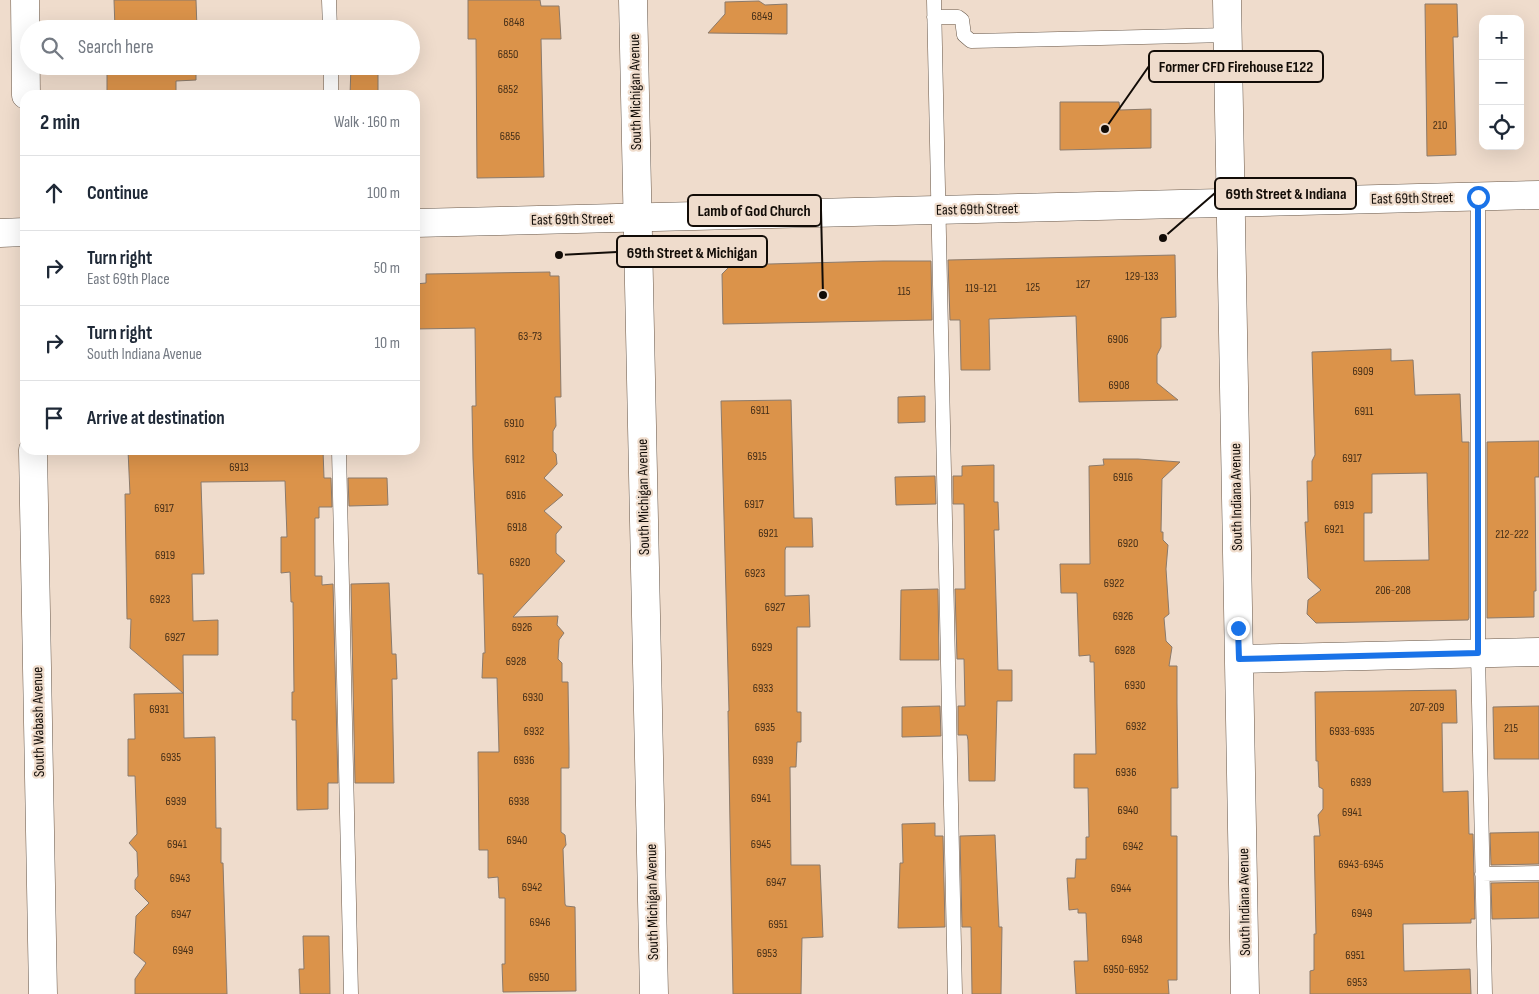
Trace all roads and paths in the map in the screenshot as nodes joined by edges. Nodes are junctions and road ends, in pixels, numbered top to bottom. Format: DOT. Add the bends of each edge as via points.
graph roads {
  1 [pos="24,0"];
  2 [pos="329,0"];
  3 [pos="633,0"];
  4 [pos="934,0"];
  5 [pos="1227,0"];
  6 [pos="934,16"];
  7 [pos="24,20"];
  8 [pos="330,20"];
  9 [pos="1228,35"];
  10 [pos="26,75"];
  11 [pos="331,75"];
  12 [pos="26,90"];
  13 [pos="331,90"];
  14 [pos="1539,195"];
  15 [pos="1478,197"];
  16 [pos="1231,203"];
  17 [pos="938,210"];
  18 [pos="637,218"];
  19 [pos="420,223"];
  20 [pos="20,232"];
  21 [pos="0,233"];
  22 [pos="33,455"];
  23 [pos="339,455"];
  24 [pos="1539,652"];
  25 [pos="1478,653"];
  26 [pos="1239,659"];
  27 [pos="1539,873"];
  28 [pos="1482,874"];
  29 [pos="43,994"];
  30 [pos="351,994"];
  31 [pos="654,994"];
  32 [pos="955,994"];
  33 [pos="1245,994"];
  34 [pos="1485,994"];
  1 -- 7 [label="street"];
  2 -- 8 [label="lane"];
  3 -- 18 [label="street, South Michigan Avenue"];
  4 -- 6 [label="lane"];
  5 -- 9 [label="street, South Indiana Avenue"];
  6 -- 9 [label="lane" via="958,16 962,20 964,35 971,41"];
  6 -- 17 [label="lane"];
  9 -- 16 [label="street, South Indiana Avenue"];
  10 -- 12 [label="street"];
  11 -- 13 [label="lane"];
  14 -- 15 [label="street, East 69th Street"];
  15 -- 16 [label="street, East 69th Street"];
  15 -- 25 [label="lane"];
  16 -- 17 [label="street, East 69th Street"];
  16 -- 26 [label="street, South Indiana Avenue"];
  17 -- 18 [label="street, East 69th Street"];
  17 -- 32 [label="lane"];
  18 -- 19 [label="street, East 69th Street"];
  18 -- 31 [label="street, South Michigan Avenue"];
  20 -- 21 [label="street"];
  22 -- 29 [label="street, South Wabash Avenue"];
  23 -- 30 [label="lane"];
  24 -- 25 [label="street"];
  25 -- 26 [label="street"];
  25 -- 28 [label="lane"];
  26 -- 33 [label="street, South Indiana Avenue"];
  27 -- 28 [label="lane"];
  28 -- 34 [label="lane"];
}
